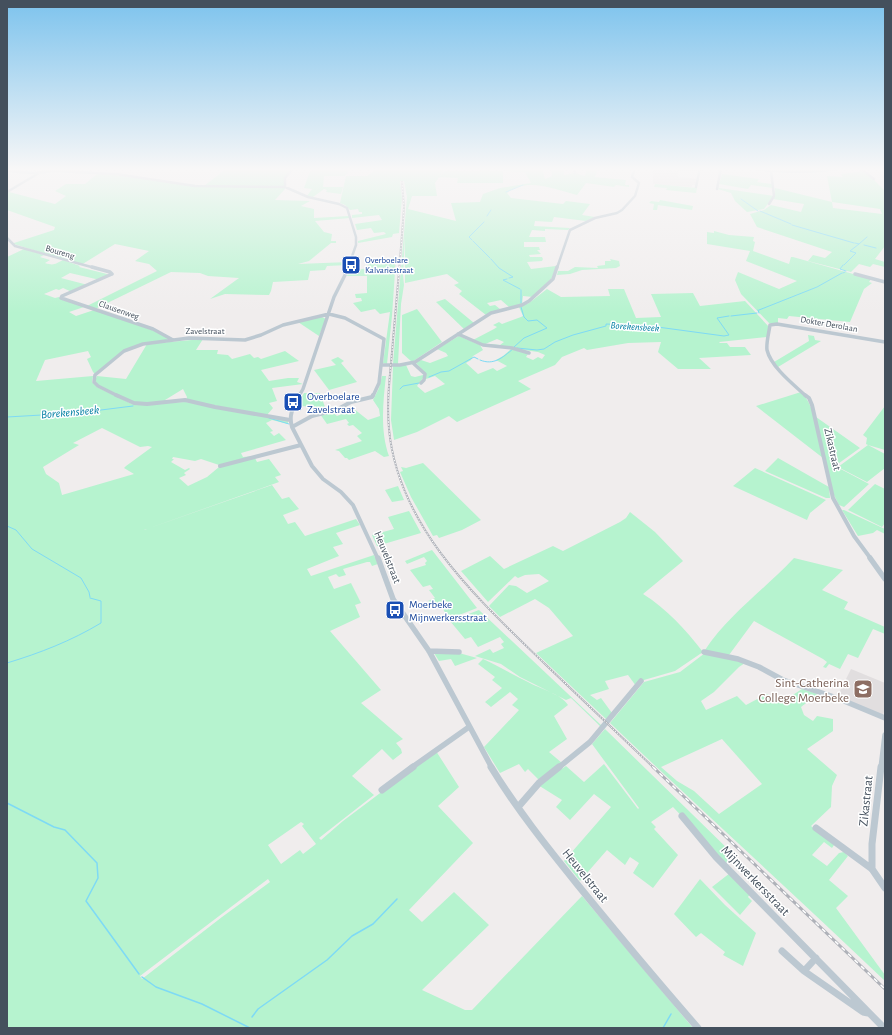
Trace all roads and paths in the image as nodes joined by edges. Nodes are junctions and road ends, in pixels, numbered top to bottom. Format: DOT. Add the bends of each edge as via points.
graph roads {
  1 [pos="350,216"];
  2 [pos="602,216"];
  3 [pos="7,238"];
  4 [pos="855,274"];
  5 [pos="885,282"];
  6 [pos="61,296"];
  7 [pos="329,314"];
  8 [pos="770,325"];
  9 [pos="458,334"];
  10 [pos="173,340"];
  11 [pos="885,342"];
  12 [pos="529,353"];
  13 [pos="413,363"];
  14 [pos="381,365"];
  15 [pos="421,383"];
  16 [pos="291,424"];
  17 [pos="300,445"];
  18 [pos="220,466"];
  19 [pos="885,579"];
  20 [pos="429,652"];
  21 [pos="459,652"];
  22 [pos="704,652"];
  23 [pos="641,681"];
  24 [pos="885,718"];
  25 [pos="468,727"];
  26 [pos="885,735"];
  27 [pos="382,790"];
  28 [pos="519,806"];
  29 [pos="682,816"];
  30 [pos="816,828"];
  31 [pos="872,870"];
  32 [pos="885,888"];
  33 [pos="782,951"];
  34 [pos="816,958"];
  35 [pos="804,971"];
  36 [pos="869,1013"];
  37 [pos="698,1028"];
  38 [pos="884,1028"];
  1 -- 7 [label="street" via="356,240 346,275 334,297"];
  2 -- 9 [label="street" via="570,230 550,284 526,303 491,313"];
  3 -- 6 [label="street, Boureng" via="15,246 112,274"];
  4 -- 5 [label="street"];
  6 -- 10 [label="street, Clausenweg" via="153,329"];
  7 -- 10 [label="street, Zavelstraat" via="245,340"];
  7 -- 14 [label="street" via="345,318 384,338"];
  7 -- 16 [label="street" via="304,389 291,411"];
  8 -- 11 [label="street, Dokter Derolaan" via="785,325"];
  8 -- 19 [label="street, Zikastraat" via="767,349 769,354 782,374 809,398 812,405 833,498 854,536"];
  9 -- 12 [label="street" via="483,345 512,348"];
  9 -- 13 [label="street"];
  10 -- 16 [label="street, Zavelstraat" via="143,344 124,351 95,375 94,382 134,403 185,400"];
  13 -- 14 [label="street"];
  13 -- 15 [label="street" via="425,374"];
  14 -- 16 [label="street" via="379,383 372,398 351,402 336,410"];
  16 -- 17 [label="street, Heuvelstraat"];
  17 -- 18 [label="street"];
  17 -- 20 [label="street, Heuvelstraat" via="317,473 353,505 374,548 393,599"];
  20 -- 21 [label="street"];
  20 -- 25 [label="street, Heuvelstraat"];
  22 -- 24 [label="street" via="738,659 783,680"];
  23 -- 28 [label="street" via="590,742 539,783"];
  25 -- 27 [label="street"];
  25 -- 28 [label="street, Heuvelstraat" via="500,782"];
  26 -- 31 [label="street, Zikastraat" via="872,844"];
  28 -- 37 [label="street, Heuvelstraat" via="595,906"];
  29 -- 34 [label="street, Mijnwerkersstraat" via="716,858"];
  30 -- 31 [label="street"];
  31 -- 32 [label="street"];
  33 -- 35 [label="street, Mijnwerkersstraat"];
  34 -- 35 [label="street"];
  34 -- 36 [label="street, Mijnwerkersstraat"];
  35 -- 36 [label="street, Mijnwerkersstraat" via="863,1012"];
  36 -- 38 [label="street, Mijnwerkersstraat"];
}
